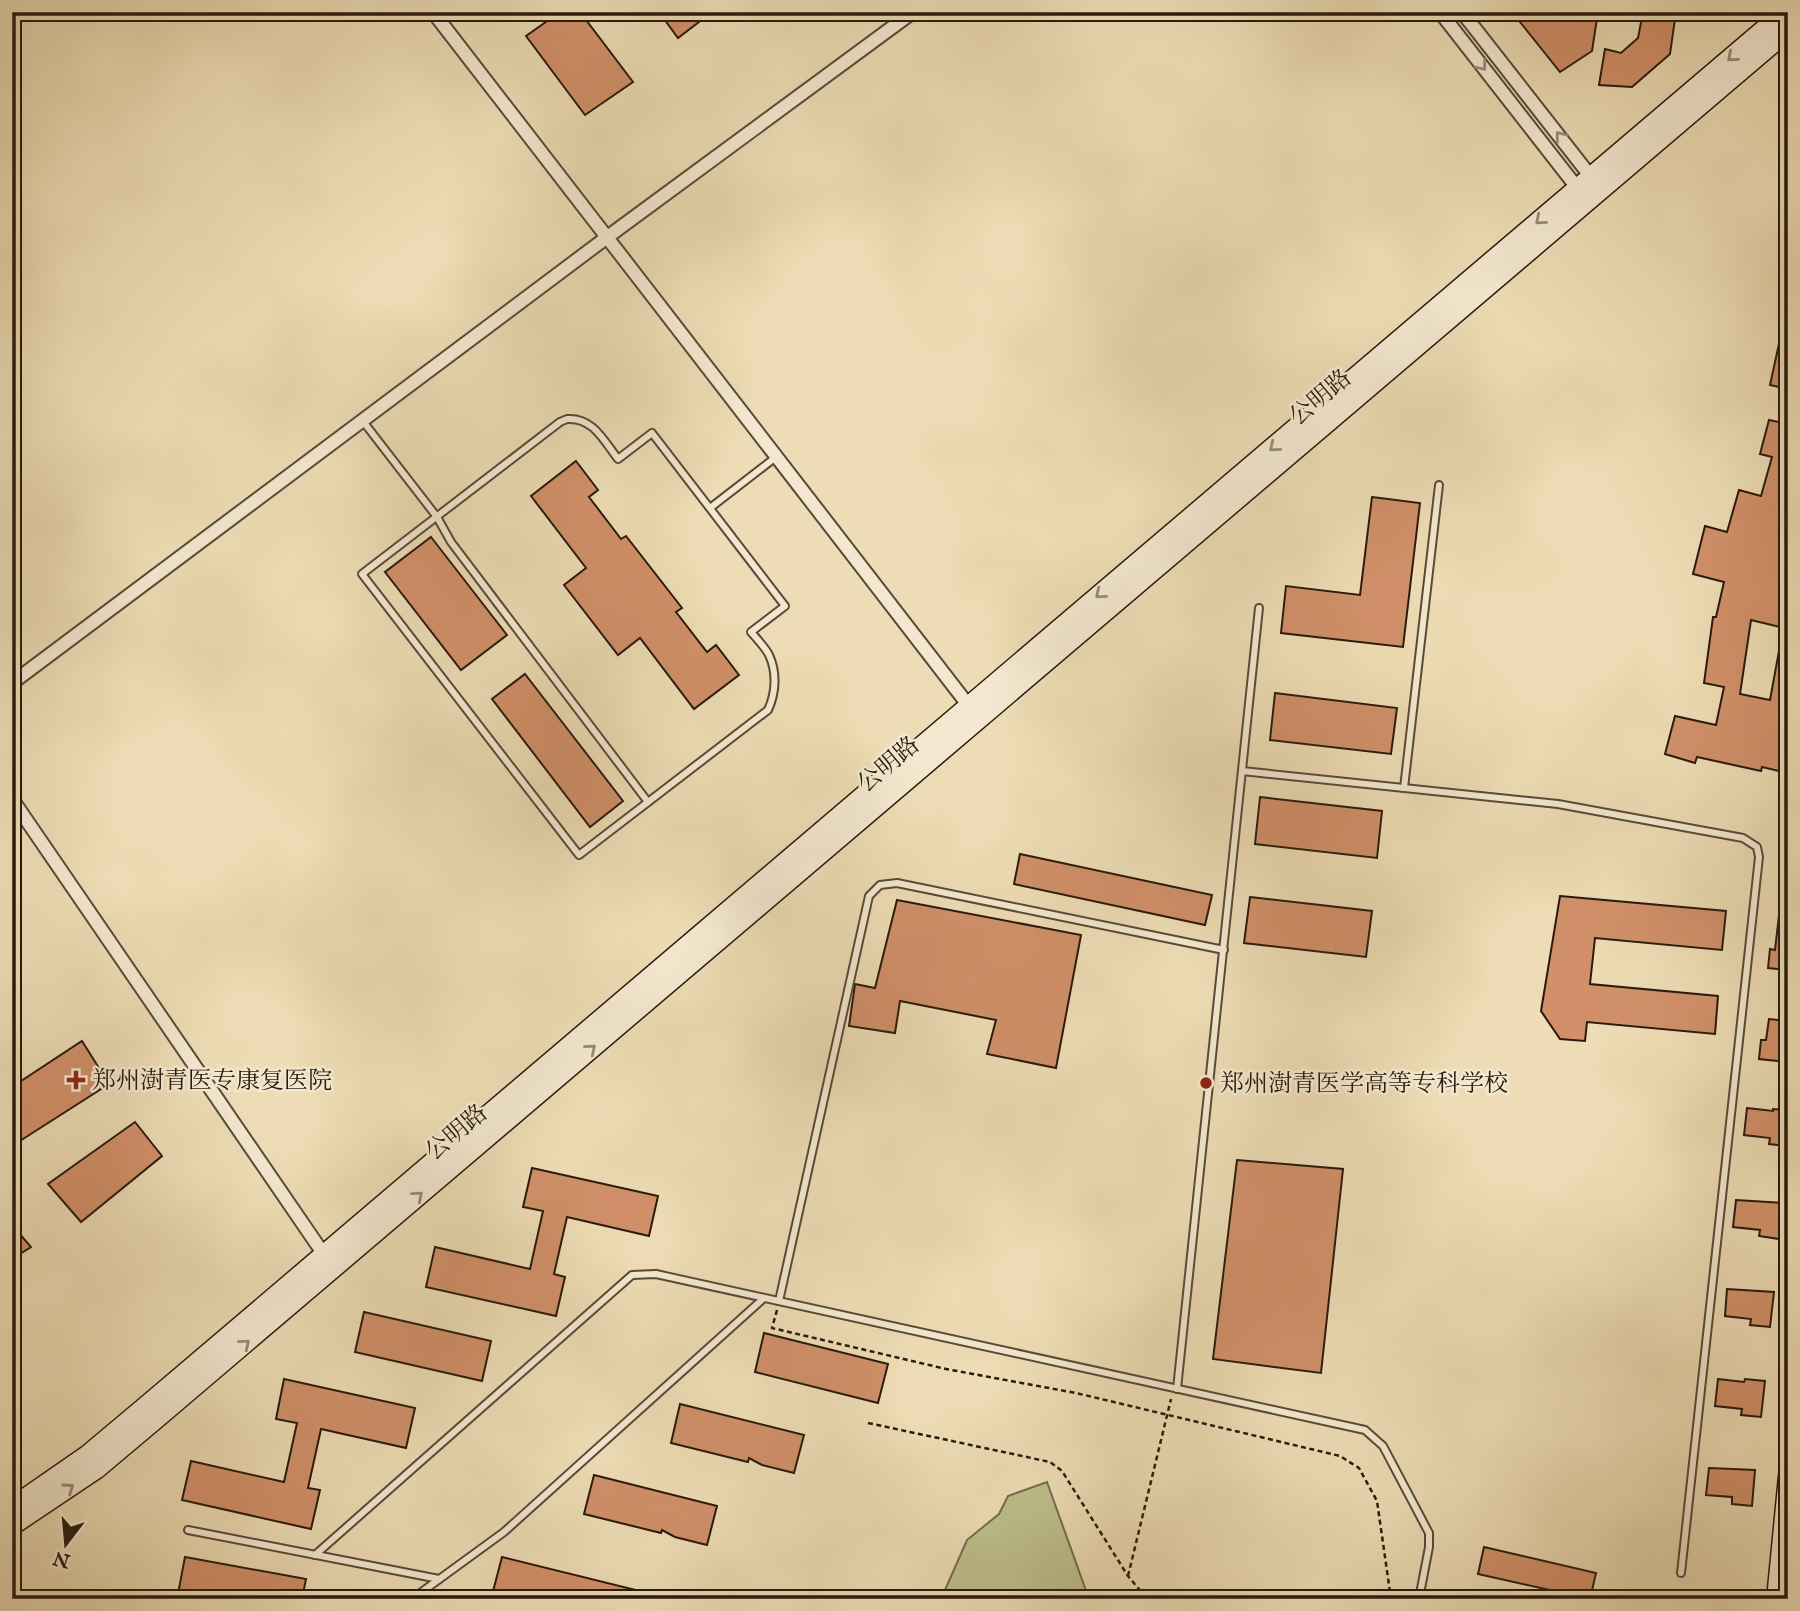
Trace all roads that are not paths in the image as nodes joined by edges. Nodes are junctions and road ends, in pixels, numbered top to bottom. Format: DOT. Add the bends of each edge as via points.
graph roads {
  1 [pos="433,12"];
  2 [pos="913,12"];
  3 [pos="1440,12"];
  4 [pos="1462,12"];
  5 [pos="1784,12"];
  6 [pos="1788,31"];
  7 [pos="1590,189"];
  8 [pos="606,238"];
  9 [pos="362,420"];
  10 [pos="776,457"];
  11 [pos="1439,485"];
  12 [pos="710,508"];
  13 [pos="436,517"];
  14 [pos="1259,608"];
  15 [pos="12,683"];
  16 [pos="973,712"];
  17 [pos="1242,771"];
  18 [pos="1404,788"];
  19 [pos="12,799"];
  20 [pos="648,802"];
  21 [pos="1224,950"];
  22 [pos="329,1261"];
  23 [pos="764,1298"];
  24 [pos="779,1301"];
  25 [pos="1175,1389"];
  26 [pos="1788,1476"];
  27 [pos="12,1507"];
  28 [pos="12,1526"];
  29 [pos="188,1530"];
  30 [pos="316,1555"];
  31 [pos="1681,1573"];
  32 [pos="439,1579"];
  33 [pos="412,1599"];
  34 [pos="1419,1599"];
  35 [pos="1776,1599"];
  1 -- 8 [label="street"];
  2 -- 8 [label="street"];
  3 -- 7 [label="street, one-way"];
  7 -- 4 [label="street, one-way"];
  5 -- 7 [label="street, 公明路, one-way"];
  6 -- 7 [label="street, 公明路"];
  7 -- 16 [label="street, 公明路"];
  8 -- 9 [label="street"];
  8 -- 10 [label="street"];
  9 -- 13 [label="lane"];
  9 -- 15 [label="street"];
  10 -- 12 [label="lane"];
  10 -- 16 [label="street"];
  11 -- 18 [label="lane"];
  12 -- 13 [label="lane" via="652,433 618,458 592,425 574,419 560,422"];
  12 -- 20 [label="lane" via="785,606 751,632 769,654 775,677 773,699 768,710"];
  13 -- 20 [label="lane"];
  13 -- 20 [label="lane" via="362,573 579,855"];
  14 -- 17 [label="lane"];
  16 -- 22 [label="street, 公明路"];
  17 -- 18 [label="lane"];
  17 -- 21 [label="lane"];
  18 -- 31 [label="lane" via="1558,804 1743,838 1757,847"];
  19 -- 22 [label="street"];
  21 -- 24 [label="lane" via="897,883 880,885 869,896"];
  21 -- 25 [label="lane"];
  22 -- 27 [label="street, 公明路" via="87,1455"];
  28 -- 22 [label="street, 公明路, one-way" via="97,1469"];
  23 -- 24 [label="lane"];
  23 -- 30 [label="lane" via="656,1274 632,1275"];
  23 -- 32 [label="lane" via="504,1532"];
  24 -- 25 [label="lane"];
  25 -- 34 [label="lane" via="1365,1430 1376,1438 1429,1533"];
  26 -- 35 [label="street"];
  29 -- 30 [label="lane"];
  30 -- 32 [label="lane"];
  32 -- 33 [label="lane"];
}
